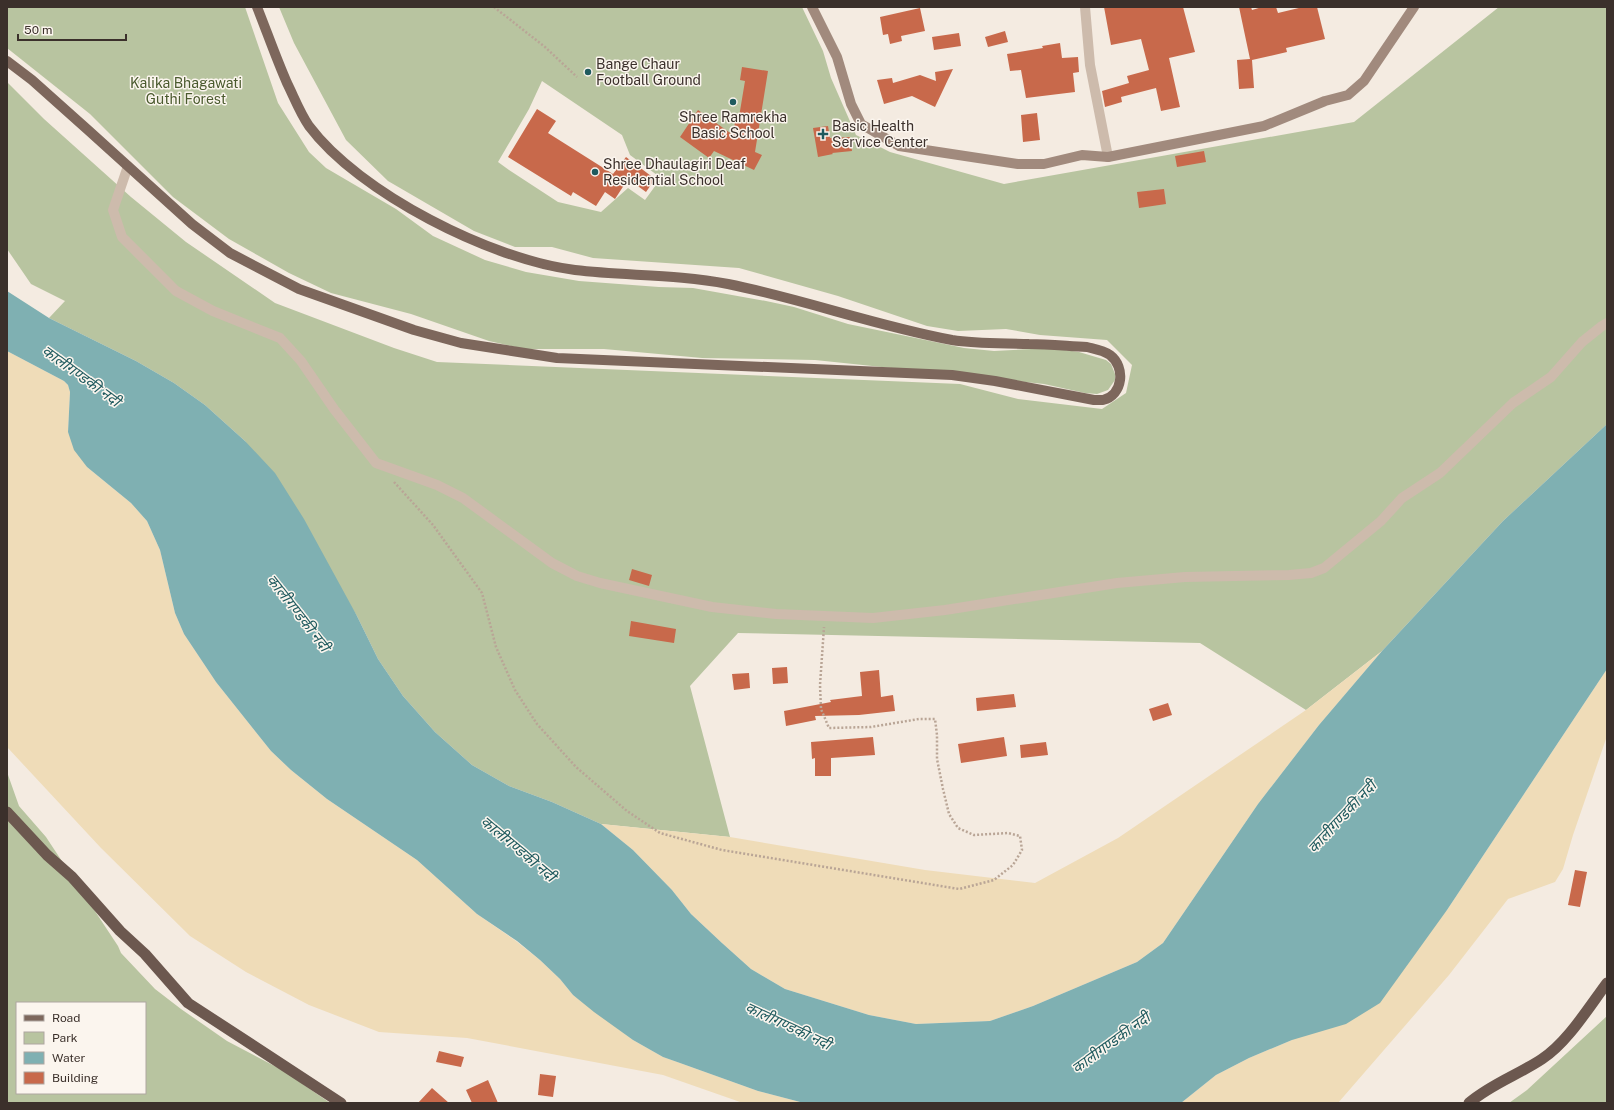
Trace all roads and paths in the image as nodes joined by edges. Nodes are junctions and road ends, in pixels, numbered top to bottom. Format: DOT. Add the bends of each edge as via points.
graph roads {
  1 [pos="257,7"];
  2 [pos="494,7"];
  3 [pos="812,7"];
  4 [pos="1085,7"];
  5 [pos="1414,7"];
  6 [pos="7,61"];
  7 [pos="577,77"];
  8 [pos="1108,157"];
  9 [pos="128,166"];
  10 [pos="1607,323"];
  11 [pos="392,480"];
  12 [pos="827,616"];
  13 [pos="7,812"];
  14 [pos="1607,983"];
  15 [pos="341,1103"];
  16 [pos="1469,1103"];
  1 -- 9 [label="main road" via="297,105 309,125 326,145 376,188 457,233 500,251 539,263 573,270 725,284 954,340 1100,350 1110,355 1120,367 1118,387 1104,400 1094,400 952,375 557,358 461,343 356,310 300,289 269,274 230,253 192,224"];
  2 -- 7 [label="path" via="545,47"];
  3 -- 8 [label="main road" via="837,58 851,104 861,124 899,146 1018,164 1044,164 1082,155"];
  4 -- 8 [label="street" via="1090,65"];
  5 -- 8 [label="main road" via="1364,81 1348,95 1325,101 1264,126"];
  6 -- 9 [label="main road" via="32,80"];
  9 -- 12 [label="street" via="113,210 122,237 176,291 213,311 280,338 301,361 376,463 437,484 463,498 552,563 577,576 712,607"];
  10 -- 12 [label="street" via="1582,342 1551,377 1513,403 1440,473 1402,498 1380,521 1324,568 1289,575 1185,577 1117,583 945,610 873,618"];
  11 -- 12 [label="path" via="433,525 482,593 496,647 515,690 537,724 576,767 627,812 660,834 722,850 959,889 994,880 1013,865 1022,850 1020,836 1008,833 974,835 958,828 949,814 943,789 937,759 935,719 871,727 830,728 821,709 820,685"];
  13 -- 15 [label="highway" via="145,954 188,1003"];
  14 -- 16 [label="highway" via="1558,1046 1542,1059 1502,1080"];
}
